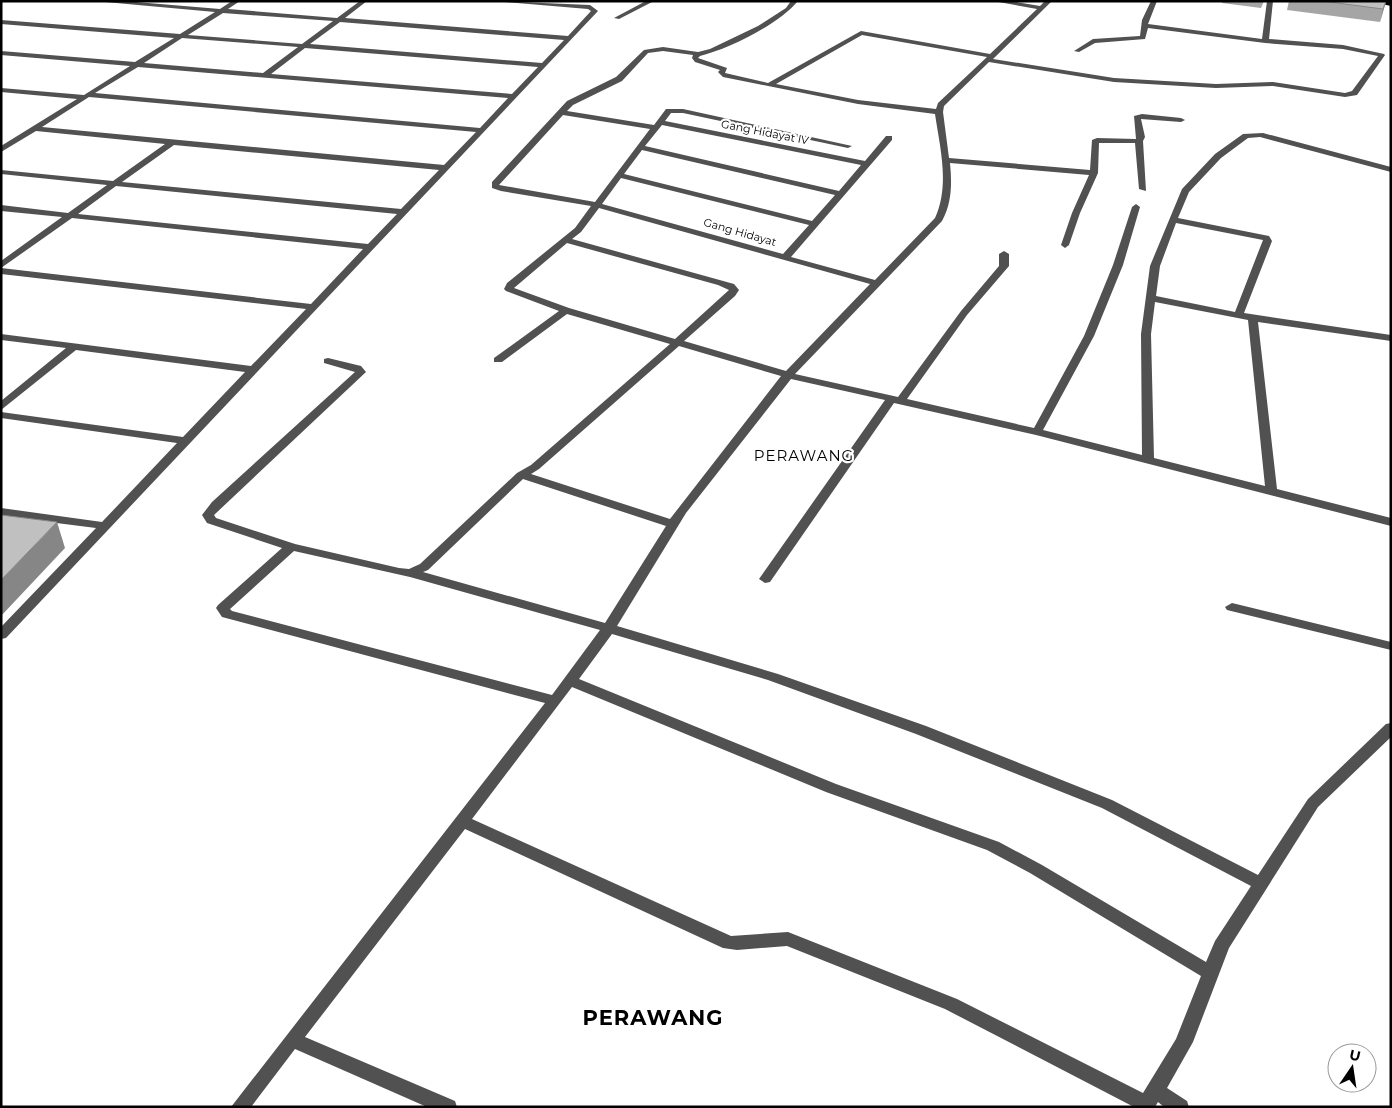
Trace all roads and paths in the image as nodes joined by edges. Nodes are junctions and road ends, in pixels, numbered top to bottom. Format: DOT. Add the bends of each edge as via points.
graph roads {
  1 [pos="97,1"];
  2 [pos="237,1"];
  3 [pos="364,1"];
  4 [pos="496,1"];
  5 [pos="651,1"];
  6 [pos="795,1"];
  7 [pos="996,1"];
  8 [pos="1154,1"];
  9 [pos="1270,1"];
  10 [pos="1371,1"];
  11 [pos="1046,4"];
  12 [pos="1391,4"];
  13 [pos="222,11"];
  14 [pos="617,18"];
  15 [pos="338,20"];
  16 [pos="1,22"];
  17 [pos="1145,25"];
  18 [pos="182,36"];
  19 [pos="570,38"];
  20 [pos="1265,41"];
  21 [pos="304,46"];
  22 [pos="1077,51"];
  23 [pos="1,53"];
  24 [pos="10,53"];
  25 [pos="698,54"];
  26 [pos="1,58"];
  27 [pos="989,58"];
  28 [pos="137,64"];
  29 [pos="544,66"];
  30 [pos="266,75"];
  31 [pos="769,85"];
  32 [pos="1,90"];
  33 [pos="86,96"];
  34 [pos="516,96"];
  35 [pos="560,112"];
  36 [pos="939,112"];
  37 [pos="1181,120"];
  38 [pos="658,125"];
  39 [pos="34,129"];
  40 [pos="482,130"];
  41 [pos="889,138"];
  42 [pos="1139,141"];
  43 [pos="172,142"];
  44 [pos="848,146"];
  45 [pos="640,148"];
  46 [pos="1,150"];
  47 [pos="945,160"];
  48 [pos="866,164"];
  49 [pos="446,168"];
  50 [pos="1391,170"];
  51 [pos="1,172"];
  52 [pos="1094,173"];
  53 [pos="619,175"];
  54 [pos="116,184"];
  55 [pos="1143,188"];
  56 [pos="840,194"];
  57 [pos="597,206"];
  58 [pos="1136,207"];
  59 [pos="1,208"];
  60 [pos="403,212"];
  61 [pos="68,215"];
  62 [pos="1173,220"];
  63 [pos="814,224"];
  64 [pos="566,240"];
  65 [pos="1065,245"];
  66 [pos="370,247"];
  67 [pos="1004,254"];
  68 [pos="786,257"];
  69 [pos="1,265"];
  70 [pos="1,271"];
  71 [pos="876,283"];
  72 [pos="1150,298"];
  73 [pos="313,307"];
  74 [pos="566,310"];
  75 [pos="1239,315"];
  76 [pos="1253,318"];
  77 [pos="1,337"];
  78 [pos="1391,338"];
  79 [pos="677,341"];
  80 [pos="75,346"];
  81 [pos="328,360"];
  82 [pos="498,360"];
  83 [pos="254,370"];
  84 [pos="788,375"];
  85 [pos="896,399"];
  86 [pos="1,407"];
  87 [pos="1,415"];
  88 [pos="1036,432"];
  89 [pos="186,441"];
  90 [pos="1148,459"];
  91 [pos="521,475"];
  92 [pos="1271,490"];
  93 [pos="1,512"];
  94 [pos="1391,522"];
  95 [pos="673,524"];
  96 [pos="105,526"];
  97 [pos="291,547"];
  98 [pos="411,573"];
  99 [pos="765,579"];
  100 [pos="1232,606"];
  101 [pos="609,628"];
  102 [pos="1,635"];
  103 [pos="1391,646"];
  104 [pos="570,681"];
  105 [pos="555,701"];
  106 [pos="1388,733"];
  107 [pos="463,822"];
  108 [pos="1261,884"];
  109 [pos="1210,973"];
  110 [pos="293,1040"];
  111 [pos="1149,1100"];
  112 [pos="240,1107"];
  113 [pos="448,1107"];
  114 [pos="1180,1107"];
  1 -- 13 [label="street"];
  2 -- 13 [label="street"];
  3 -- 15 [label="street"];
  4 -- 19 [label="street" via="594,9 594,13"];
  5 -- 14 [label="street"];
  6 -- 25 [label="street" via="751,33"];
  7 -- 11 [label="street"];
  8 -- 17 [label="street"];
  9 -- 20 [label="street"];
  10 -- 12 [label="main road"];
  11 -- 27 [label="street"];
  13 -- 15 [label="street"];
  13 -- 18 [label="street"];
  15 -- 19 [label="street"];
  15 -- 21 [label="street"];
  16 -- 18 [label="street"];
  17 -- 20 [label="street"];
  17 -- 22 [label="street" via="1143,38 1093,41"];
  18 -- 21 [label="street"];
  18 -- 28 [label="street"];
  19 -- 29 [label="street"];
  20 -- 27 [label="street" via="1343,47 1382,55 1354,93 1346,95 1273,84 1216,86 1114,80"];
  21 -- 29 [label="street"];
  21 -- 30 [label="street"];
  23 -- 24 [label="street"];
  24 -- 26 [label="street"];
  24 -- 28 [label="street"];
  25 -- 31 [label="street" via="697,61 725,69 721,72 723,75"];
  25 -- 35 [label="street" via="663,49 646,51 619,79 570,103"];
  27 -- 31 [label="street" via="861,33"];
  27 -- 36 [label="street" via="941,104"];
  28 -- 30 [label="street"];
  28 -- 33 [label="street"];
  29 -- 34 [label="street"];
  30 -- 34 [label="street"];
  31 -- 36 [label="street" via="858,102"];
  32 -- 33 [label="street"];
  33 -- 39 [label="street"];
  33 -- 40 [label="street"];
  34 -- 40 [label="street"];
  35 -- 38 [label="street, Gang Hidayat IV"];
  35 -- 57 [label="street, Gang Hidayat" via="495,186"];
  36 -- 47 [label="street"];
  37 -- 42 [label="street" via="1137,118"];
  38 -- 44 [label="street" via="668,112 677,110"];
  38 -- 45 [label="street"];
  38 -- 48 [label="street, Gang Hidayat IV"];
  39 -- 43 [label="street"];
  39 -- 46 [label="street"];
  40 -- 49 [label="street"];
  41 -- 48 [label="street"];
  42 -- 52 [label="street" via="1097,140"];
  42 -- 55 [label="street"];
  43 -- 49 [label="street"];
  43 -- 54 [label="street"];
  45 -- 53 [label="street"];
  45 -- 56 [label="street"];
  47 -- 52 [label="street"];
  47 -- 71 [label="street" via="945,210"];
  48 -- 56 [label="street"];
  49 -- 60 [label="street"];
  50 -- 62 [label="street" via="1249,134 1218,156 1185,191"];
  51 -- 54 [label="street"];
  52 -- 65 [label="street"];
  53 -- 57 [label="street"];
  53 -- 63 [label="street"];
  54 -- 60 [label="street"];
  54 -- 61 [label="street"];
  56 -- 63 [label="street"];
  57 -- 64 [label="street"];
  57 -- 68 [label="street, Gang Hidayat"];
  58 -- 88 [label="street" via="1118,265 1089,336"];
  59 -- 61 [label="street"];
  60 -- 66 [label="street"];
  61 -- 66 [label="street"];
  61 -- 69 [label="street"];
  62 -- 72 [label="street" via="1155,266"];
  62 -- 75 [label="street" via="1266,238 1268,241"];
  63 -- 68 [label="street"];
  64 -- 74 [label="street" via="512,283 509,289"];
  64 -- 79 [label="street" via="731,286 732,294"];
  66 -- 73 [label="street"];
  67 -- 85 [label="street" via="1004,266"];
  68 -- 71 [label="street, Gang Hidayat"];
  70 -- 73 [label="street"];
  71 -- 84 [label="street"];
  72 -- 75 [label="street"];
  72 -- 90 [label="street" via="1146,334"];
  73 -- 83 [label="street"];
  74 -- 79 [label="street"];
  74 -- 82 [label="street"];
  75 -- 76 [label="street"];
  76 -- 78 [label="street"];
  76 -- 92 [label="street"];
  77 -- 80 [label="street"];
  79 -- 84 [label="street"];
  79 -- 91 [label="street" via="535,467"];
  80 -- 83 [label="street"];
  80 -- 86 [label="street"];
  81 -- 97 [label="street" via="361,372 208,515 211,520"];
  83 -- 89 [label="street"];
  84 -- 85 [label="street"];
  84 -- 95 [label="street"];
  85 -- 88 [label="street"];
  85 -- 99 [label="street"];
  87 -- 89 [label="street"];
  88 -- 90 [label="street"];
  89 -- 96 [label="street"];
  90 -- 92 [label="street"];
  91 -- 95 [label="street"];
  91 -- 98 [label="street" via="424,567"];
  92 -- 94 [label="street"];
  93 -- 96 [label="street"];
  95 -- 101 [label="street"];
  96 -- 102 [label="street"];
  97 -- 98 [label="street"];
  97 -- 105 [label="street" via="223,611"];
  98 -- 101 [label="street"];
  100 -- 103 [label="street"];
  101 -- 104 [label="street"];
  101 -- 108 [label="street" via="773,677 921,730 1107,804"];
  104 -- 105 [label="street"];
  104 -- 109 [label="street" via="831,788 993,846"];
  105 -- 107 [label="street"];
  106 -- 108 [label="street" via="1313,803"];
  107 -- 110 [label="street"];
  107 -- 111 [label="street" via="729,943 788,939 951,1004"];
  108 -- 109 [label="street" via="1221,946"];
  109 -- 111 [label="street" via="1184,1042"];
  110 -- 112 [label="street"];
  110 -- 113 [label="street"];
  111 -- 114 [label="street"];
}
